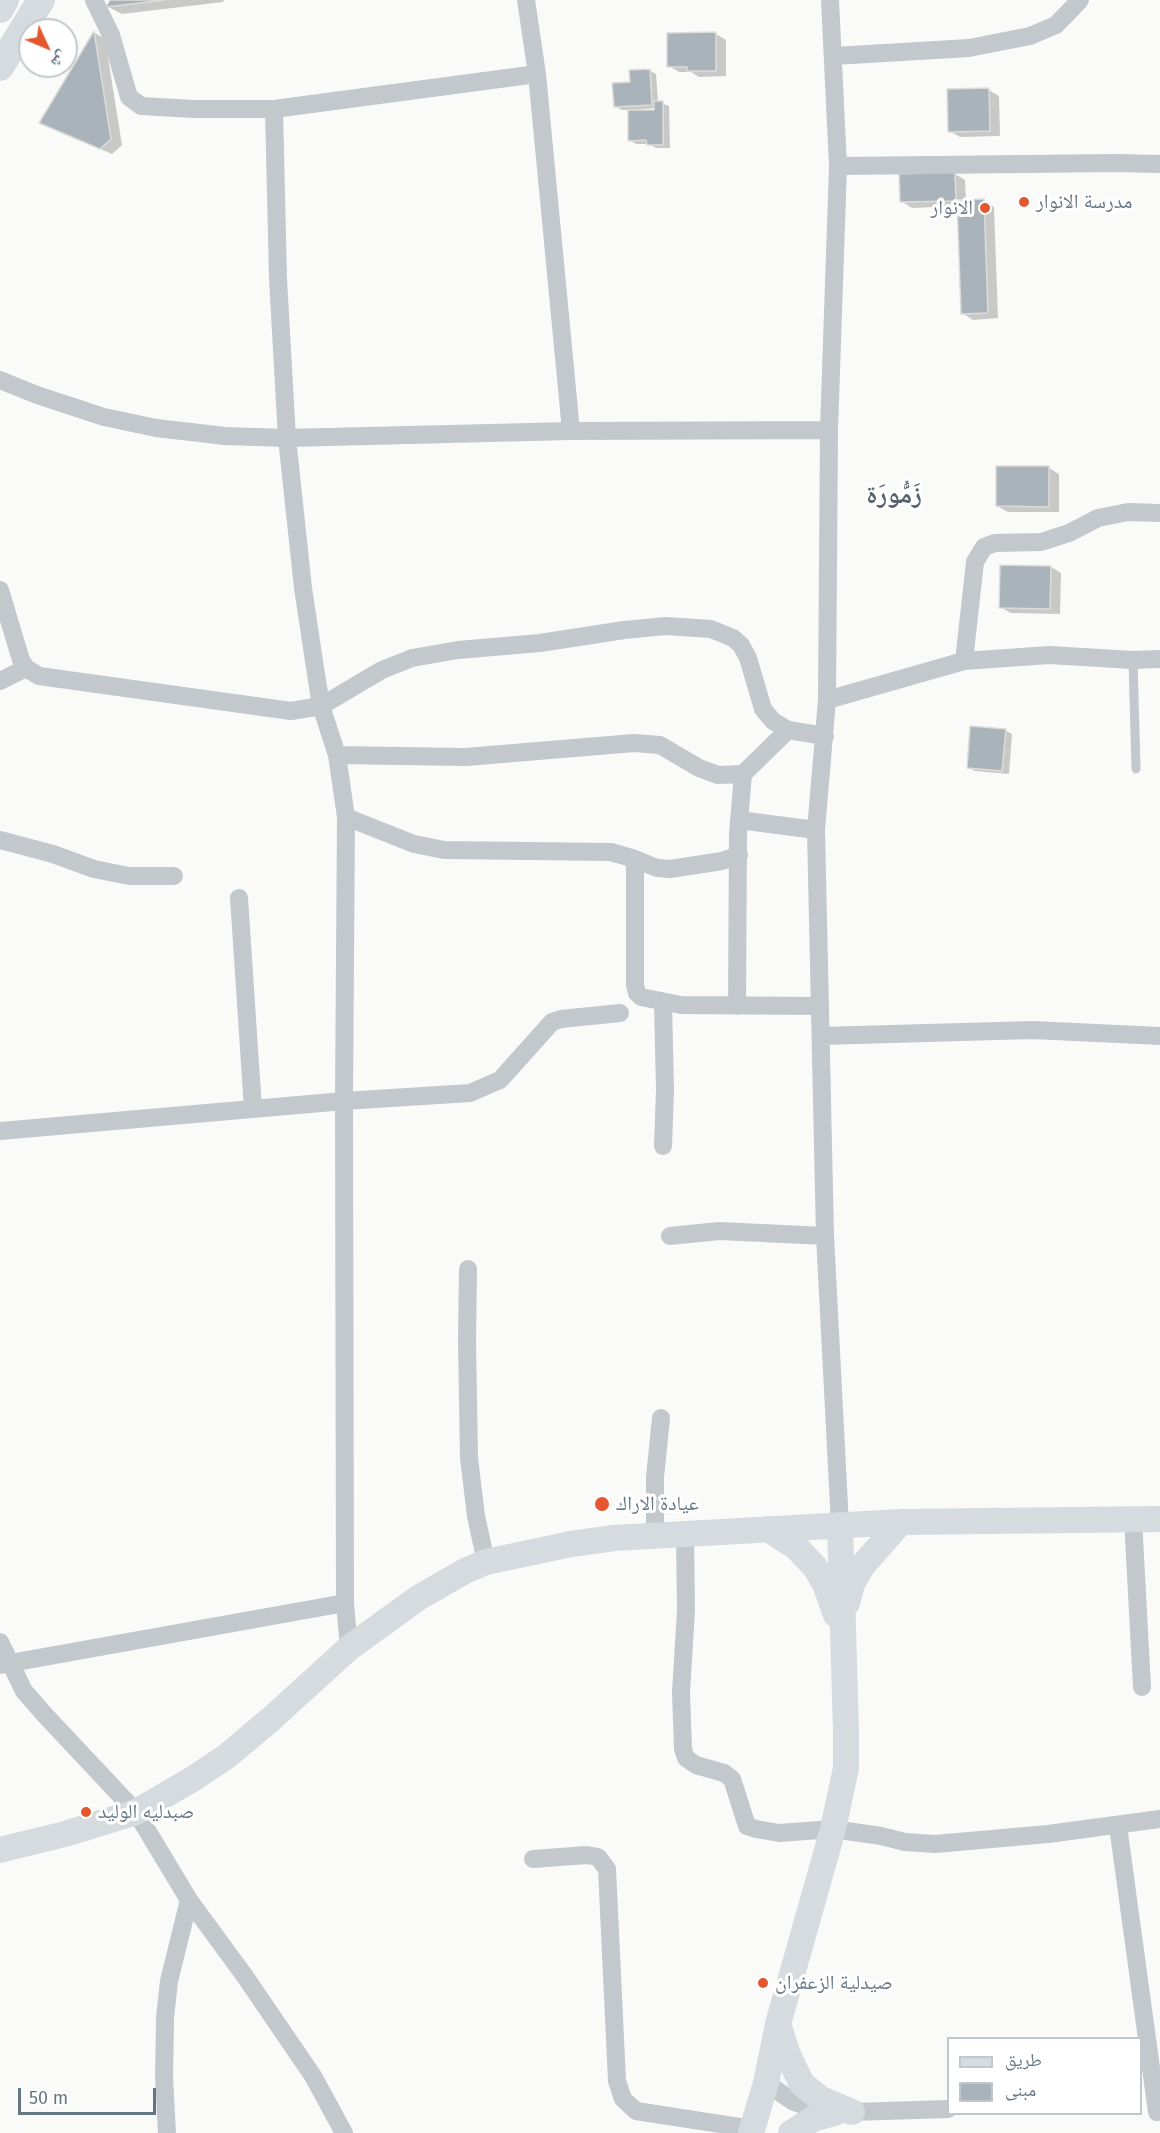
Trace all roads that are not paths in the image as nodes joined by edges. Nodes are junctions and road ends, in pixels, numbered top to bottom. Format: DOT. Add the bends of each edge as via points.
graph roads {
  1 [pos="5,0"];
  2 [pos="41,0"];
  3 [pos="94,0"];
  4 [pos="526,0"];
  5 [pos="830,0"];
  6 [pos="1080,0"];
  7 [pos="0,9"];
  8 [pos="834,56"];
  9 [pos="0,67"];
  10 [pos="537,74"];
  11 [pos="274,110"];
  12 [pos="1160,164"];
  13 [pos="838,165"];
  14 [pos="0,380"];
  15 [pos="829,430"];
  16 [pos="571,431"];
  17 [pos="287,438"];
  18 [pos="1160,513"];
  19 [pos="0,590"];
  20 [pos="1160,659"];
  21 [pos="1133,660"];
  22 [pos="964,661"];
  23 [pos="26,668"];
  24 [pos="0,681"];
  25 [pos="827,700"];
  26 [pos="321,706"];
  27 [pos="788,730"];
  28 [pos="825,736"];
  29 [pos="337,755"];
  30 [pos="1136,770"];
  31 [pos="743,774"];
  32 [pos="346,817"];
  33 [pos="739,820"];
  34 [pos="816,830"];
  35 [pos="0,840"];
  36 [pos="739,855"];
  37 [pos="635,859"];
  38 [pos="174,876"];
  39 [pos="239,898"];
  40 [pos="663,1002"];
  41 [pos="736,1006"];
  42 [pos="820,1006"];
  43 [pos="620,1013"];
  44 [pos="821,1036"];
  45 [pos="1160,1036"];
  46 [pos="344,1101"];
  47 [pos="253,1109"];
  48 [pos="0,1131"];
  49 [pos="663,1146"];
  50 [pos="670,1236"];
  51 [pos="825,1236"];
  52 [pos="468,1269"];
  53 [pos="661,1418"];
  54 [pos="1133,1519"];
  55 [pos="1160,1519"];
  56 [pos="901,1522"];
  57 [pos="840,1526"];
  58 [pos="768,1529"];
  59 [pos="685,1534"];
  60 [pos="655,1537"];
  61 [pos="486,1562"];
  62 [pos="345,1603"];
  63 [pos="843,1628"];
  64 [pos="0,1642"];
  65 [pos="349,1648"];
  66 [pos="5,1665"];
  67 [pos="1142,1687"];
  68 [pos="136,1812"];
  69 [pos="1160,1819"];
  70 [pos="1118,1826"];
  71 [pos="834,1829"];
  72 [pos="0,1850"];
  73 [pos="533,1859"];
  74 [pos="189,1900"];
  75 [pos="778,2024"];
  76 [pos="766,2084"];
  77 [pos="947,2109"];
  78 [pos="845,2112"];
  79 [pos="1152,2112"];
  80 [pos="752,2131"];
  81 [pos="166,2133"];
  82 [pos="344,2133"];
  83 [pos="790,2133"];
  1 -- 7 [label="main road"];
  2 -- 9 [label="main road"];
  3 -- 11 [label="street" via="111,35 129,97 135,104"];
  4 -- 10 [label="street"];
  5 -- 8 [label="street"];
  6 -- 8 [label="street" via="1056,25 1030,36 969,48"];
  8 -- 13 [label="street"];
  10 -- 11 [label="street"];
  10 -- 16 [label="street"];
  11 -- 17 [label="street"];
  12 -- 13 [label="street"];
  13 -- 15 [label="street"];
  14 -- 17 [label="street" via="104,417 156,428"];
  15 -- 16 [label="street"];
  15 -- 25 [label="street"];
  16 -- 17 [label="street"];
  17 -- 26 [label="street" via="303,588"];
  18 -- 22 [label="street" via="1128,512 1098,518 1069,534 1041,542 995,543 984,548 975,562"];
  19 -- 23 [label="street"];
  20 -- 21 [label="street"];
  21 -- 22 [label="street" via="1050,655"];
  21 -- 30 [label="lane"];
  22 -- 25 [label="street"];
  23 -- 24 [label="street"];
  23 -- 26 [label="street" via="39,676 284,710"];
  25 -- 28 [label="street"];
  26 -- 27 [label="street" via="382,670 412,658 666,626 711,629 733,638 748,658 763,709"];
  26 -- 29 [label="street"];
  27 -- 28 [label="street"];
  27 -- 31 [label="street"];
  28 -- 34 [label="street"];
  29 -- 31 [label="street" via="466,757 634,743 660,745 718,775"];
  29 -- 32 [label="street"];
  31 -- 33 [label="street"];
  32 -- 37 [label="street" via="414,844 444,850 611,852"];
  32 -- 46 [label="street"];
  33 -- 34 [label="street"];
  33 -- 36 [label="street"];
  34 -- 42 [label="street"];
  35 -- 38 [label="street" via="106,872"];
  36 -- 37 [label="street" via="670,869"];
  36 -- 41 [label="street"];
  37 -- 40 [label="street" via="635,985 641,997"];
  39 -- 47 [label="street"];
  40 -- 41 [label="street"];
  40 -- 49 [label="street"];
  41 -- 42 [label="street"];
  42 -- 44 [label="street"];
  43 -- 46 [label="street" via="552,1022 500,1080 470,1094"];
  44 -- 45 [label="street" via="1033,1030"];
  44 -- 51 [label="street"];
  46 -- 47 [label="street"];
  46 -- 62 [label="street"];
  47 -- 48 [label="street"];
  50 -- 51 [label="street" via="719,1231"];
  51 -- 57 [label="street"];
  52 -- 61 [label="street" via="469,1458"];
  53 -- 60 [label="street" via="655,1477"];
  54 -- 55 [label="street"];
  54 -- 56 [label="street"];
  54 -- 67 [label="street"];
  56 -- 57 [label="street"];
  56 -- 63 [label="street" via="863,1565 852,1584"];
  57 -- 58 [label="street"];
  57 -- 63 [label="street"];
  58 -- 59 [label="street"];
  58 -- 63 [label="street" via="797,1548 815,1567"];
  59 -- 60 [label="street"];
  59 -- 71 [label="street" via="681,1692 686,1758 732,1779 747,1826 779,1833"];
  60 -- 61 [label="street" via="570,1544"];
  61 -- 65 [label="street" via="418,1598"];
  62 -- 65 [label="street"];
  62 -- 66 [label="street"];
  63 -- 71 [label="street" via="846,1768"];
  64 -- 66 [label="street"];
  65 -- 68 [label="street" via="226,1756"];
  66 -- 68 [label="street" via="44,1714"];
  68 -- 72 [label="street"];
  68 -- 74 [label="street"];
  69 -- 70 [label="street"];
  70 -- 71 [label="street" via="935,1845"];
  70 -- 79 [label="street"];
  71 -- 75 [label="street"];
  73 -- 80 [label="street" via="587,1855 598,1857 607,1869 617,2081 623,2099 636,2111"];
  74 -- 81 [label="street" via="168,1990"];
  74 -- 82 [label="street" via="313,2076"];
  75 -- 76 [label="street"];
  75 -- 78 [label="street" via="802,2084"];
  76 -- 78 [label="street" via="794,2102"];
  76 -- 80 [label="street"];
  77 -- 78 [label="street"];
  78 -- 83 [label="street" via="813,2119"];
}
